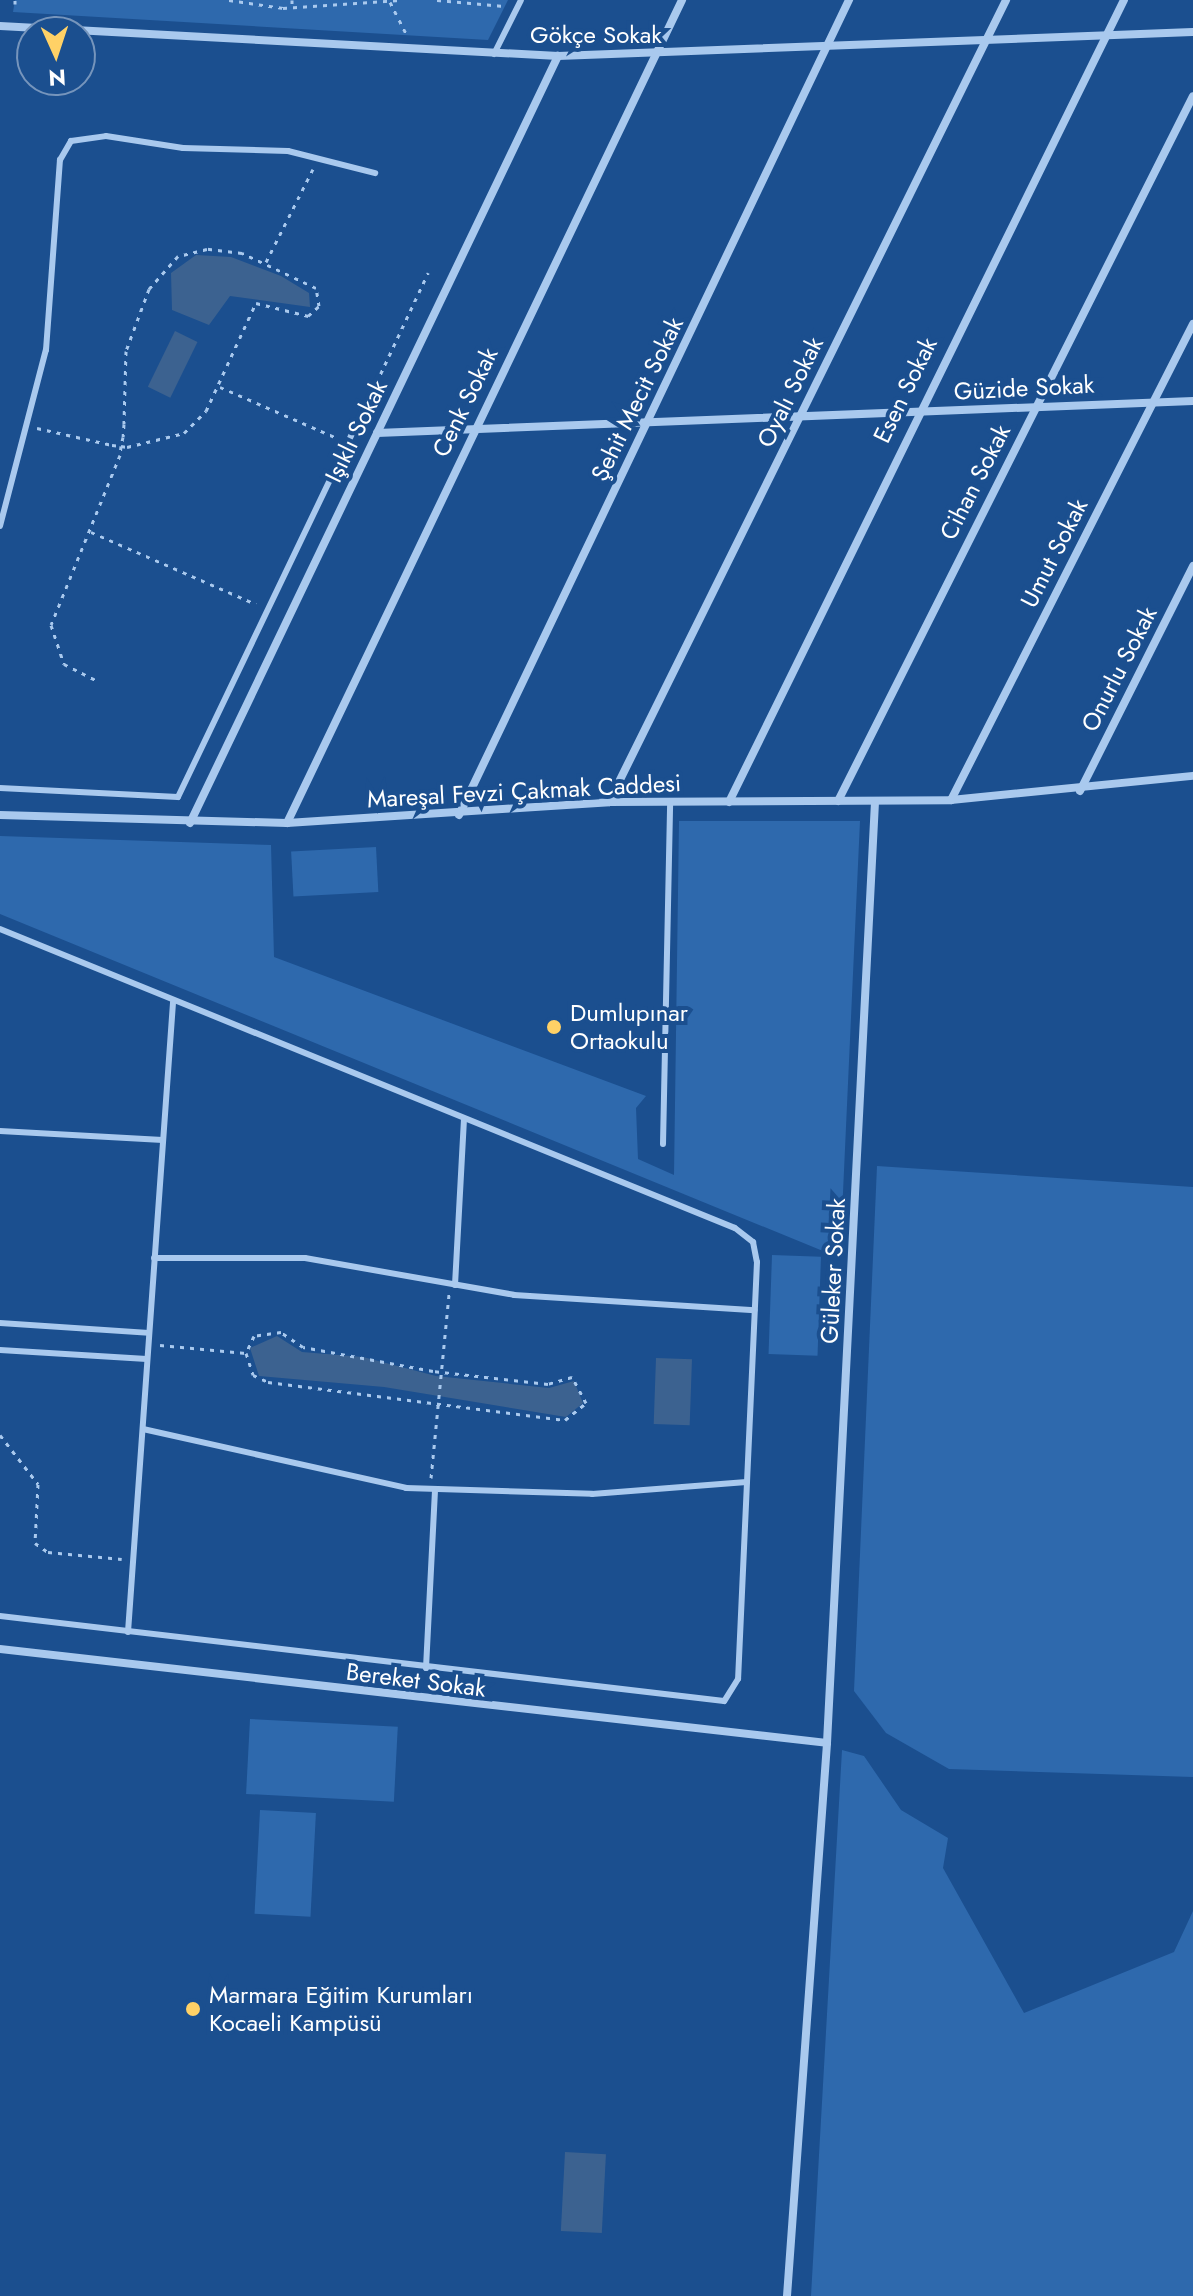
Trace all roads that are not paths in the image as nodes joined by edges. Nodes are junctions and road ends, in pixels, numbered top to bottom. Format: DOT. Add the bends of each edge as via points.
graph roads {
  1 [pos="682,0"];
  2 [pos="849,0"];
  3 [pos="1006,0"];
  4 [pos="1124,0"];
  5 [pos="519,3"];
  6 [pos="0,26"];
  7 [pos="1193,32"];
  8 [pos="1105,36"];
  9 [pos="985,42"];
  10 [pos="826,47"];
  11 [pos="494,55"];
  12 [pos="654,55"];
  13 [pos="558,56"];
  14 [pos="1193,96"];
  15 [pos="375,173"];
  16 [pos="1193,324"];
  17 [pos="1193,401"];
  18 [pos="367,403"];
  19 [pos="1153,403"];
  20 [pos="1035,408"];
  21 [pos="915,413"];
  22 [pos="798,420"];
  23 [pos="645,427"];
  24 [pos="377,433"];
  25 [pos="472,434"];
  26 [pos="0,526"];
  27 [pos="1193,566"];
  28 [pos="1193,776"];
  29 [pos="0,788"];
  30 [pos="1080,791"];
  31 [pos="951,800"];
  32 [pos="838,801"];
  33 [pos="875,801"];
  34 [pos="609,802"];
  35 [pos="670,802"];
  36 [pos="729,802"];
  37 [pos="0,815"];
  38 [pos="459,815"];
  39 [pos="190,823"];
  40 [pos="287,823"];
  41 [pos="0,929"];
  42 [pos="173,1002"];
  43 [pos="464,1119"];
  44 [pos="0,1131"];
  45 [pos="163,1140"];
  46 [pos="663,1144"];
  47 [pos="154,1258"];
  48 [pos="453,1285"];
  49 [pos="755,1310"];
  50 [pos="0,1323"];
  51 [pos="149,1333"];
  52 [pos="0,1350"];
  53 [pos="147,1359"];
  54 [pos="143,1429"];
  55 [pos="747,1482"];
  56 [pos="433,1490"];
  57 [pos="0,1616"];
  58 [pos="128,1632"];
  59 [pos="0,1649"];
  60 [pos="426,1668"];
  61 [pos="827,1743"];
  62 [pos="787,2296"];
  1 -- 12 [label="street, Cenk Sokak"];
  2 -- 10 [label="street, Şehit Mecit Sokak"];
  3 -- 9 [label="street, Oyalı Sokak"];
  4 -- 8 [label="street, Esen Sokak"];
  5 -- 11 [label="lane"];
  6 -- 11 [label="street, Gökçe Sokak"];
  7 -- 8 [label="street, Gökçe Sokak"];
  8 -- 9 [label="street, Gökçe Sokak"];
  8 -- 21 [label="street, Esen Sokak"];
  9 -- 10 [label="street, Gökçe Sokak"];
  9 -- 22 [label="street, Oyalı Sokak"];
  10 -- 12 [label="street, Gökçe Sokak"];
  10 -- 23 [label="street, Şehit Mecit Sokak"];
  11 -- 13 [label="street, Gökçe Sokak"];
  12 -- 13 [label="street, Gökçe Sokak"];
  12 -- 25 [label="street, Cenk Sokak"];
  13 -- 24 [label="street, Işıklı Sokak"];
  14 -- 20 [label="street, Cihan Sokak"];
  15 -- 26 [label="lane" via="319,155 106,136 71,141 60,160 53,297 31,427"];
  16 -- 19 [label="street, Umut Sokak"];
  17 -- 19 [label="street, Güzide Sokak"];
  18 -- 29 [label="lane" via="178,797"];
  19 -- 20 [label="street, Güzide Sokak"];
  19 -- 31 [label="street, Umut Sokak"];
  20 -- 21 [label="street, Güzide Sokak"];
  20 -- 32 [label="street, Cihan Sokak"];
  21 -- 22 [label="street, Güzide Sokak"];
  21 -- 36 [label="street, Esen Sokak"];
  22 -- 23 [label="street, Güzide Sokak"];
  22 -- 34 [label="street, Oyalı Sokak"];
  23 -- 25 [label="street, Güzide Sokak"];
  23 -- 38 [label="street, Şehit Mecit Sokak"];
  24 -- 25 [label="street, Güzide Sokak"];
  24 -- 39 [label="street, Işıklı Sokak"];
  25 -- 40 [label="street, Cenk Sokak"];
  27 -- 30 [label="street, Onurlu Sokak"];
  28 -- 30 [label="street, Mareşal Fevzi Çakmak Caddesi"];
  30 -- 31 [label="street, Mareşal Fevzi Çakmak Caddesi"];
  31 -- 33 [label="street, Mareşal Fevzi Çakmak Caddesi"];
  32 -- 33 [label="street, Mareşal Fevzi Çakmak Caddesi"];
  32 -- 36 [label="street, Mareşal Fevzi Çakmak Caddesi"];
  33 -- 61 [label="street, Güleker Sokak"];
  34 -- 35 [label="street, Mareşal Fevzi Çakmak Caddesi"];
  34 -- 38 [label="street, Mareşal Fevzi Çakmak Caddesi"];
  35 -- 36 [label="street, Mareşal Fevzi Çakmak Caddesi"];
  35 -- 46 [label="lane"];
  37 -- 39 [label="street, Mareşal Fevzi Çakmak Caddesi"];
  38 -- 40 [label="street, Mareşal Fevzi Çakmak Caddesi"];
  39 -- 40 [label="street, Mareşal Fevzi Çakmak Caddesi"];
  41 -- 42 [label="lane"];
  42 -- 43 [label="lane"];
  42 -- 45 [label="lane"];
  43 -- 48 [label="lane"];
  43 -- 49 [label="lane" via="747,1234 756,1250"];
  44 -- 45 [label="lane"];
  45 -- 47 [label="lane"];
  47 -- 48 [label="lane" via="305,1258"];
  47 -- 51 [label="lane"];
  48 -- 49 [label="lane"];
  49 -- 55 [label="lane"];
  50 -- 51 [label="lane"];
  51 -- 53 [label="lane"];
  52 -- 53 [label="lane"];
  53 -- 54 [label="lane"];
  54 -- 56 [label="lane"];
  54 -- 58 [label="lane"];
  55 -- 56 [label="lane" via="592,1494"];
  55 -- 60 [label="lane" via="738,1679 724,1701"];
  56 -- 60 [label="lane"];
  57 -- 58 [label="lane"];
  58 -- 60 [label="lane"];
  59 -- 61 [label="street, Bereket Sokak"];
  61 -- 62 [label="street, Güleker Sokak"];
}
